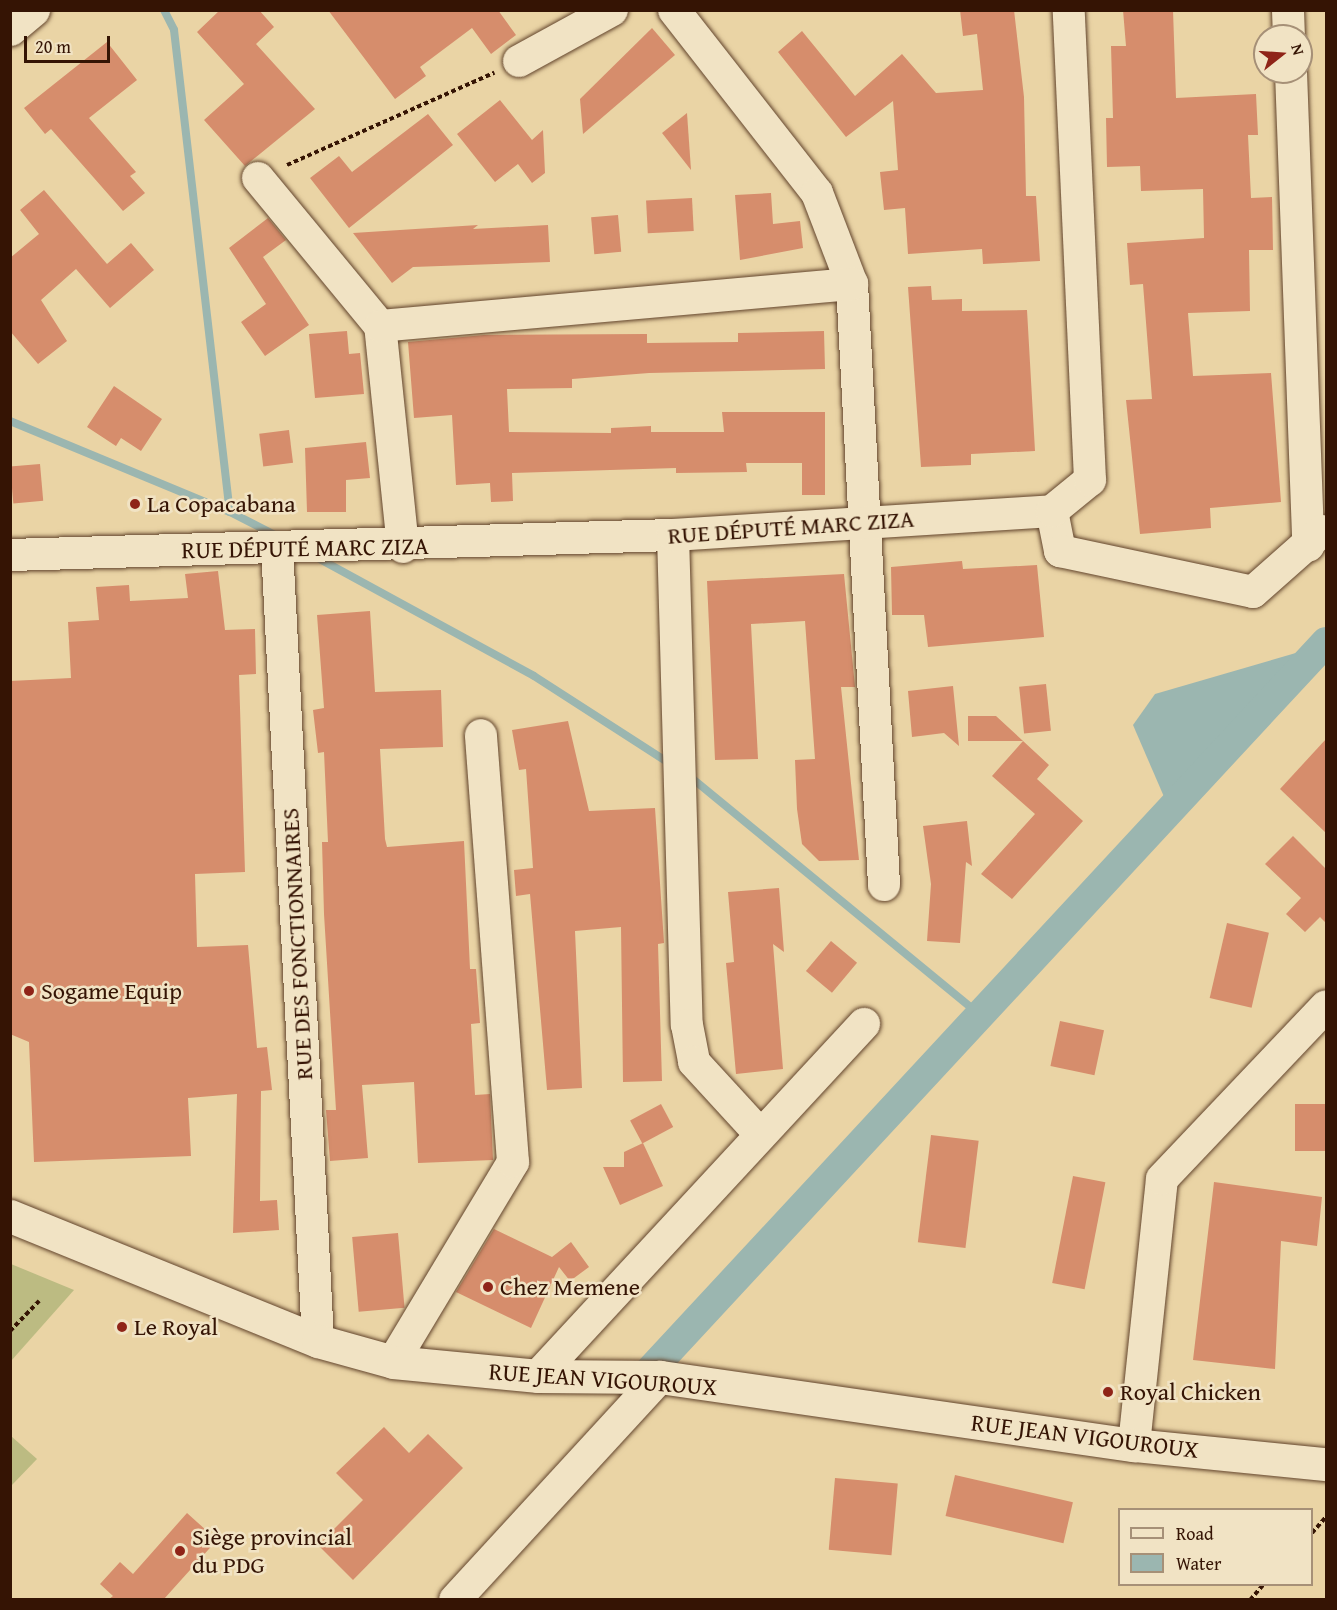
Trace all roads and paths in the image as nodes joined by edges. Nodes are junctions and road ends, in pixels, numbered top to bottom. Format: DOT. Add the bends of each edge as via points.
graph roads {
  1 [pos="33,10"];
  2 [pos="612,10"];
  3 [pos="674,10"];
  4 [pos="1069,10"];
  5 [pos="10,29"];
  6 [pos="519,62"];
  7 [pos="1292,84"];
  8 [pos="258,178"];
  9 [pos="852,284"];
  10 [pos="380,326"];
  11 [pos="1052,511"];
  12 [pos="866,522"];
  13 [pos="674,536"];
  14 [pos="1317,536"];
  15 [pos="282,547"];
  16 [pos="403,547"];
  17 [pos="10,555"];
  18 [pos="481,735"];
  19 [pos="884,885"];
  20 [pos="1326,1006"];
  21 [pos="864,1024"];
  22 [pos="760,1134"];
  23 [pos="10,1216"];
  24 [pos="39,1300"];
  25 [pos="10,1331"];
  26 [pos="318,1341"];
  27 [pos="393,1362"];
  28 [pos="538,1376"];
  29 [pos="660,1377"];
  30 [pos="1134,1445"];
  31 [pos="1326,1464"];
  32 [pos="1326,1517"];
  33 [pos="1313,1531"];
  34 [pos="1262,1586"];
  35 [pos="455,1599"];
  36 [pos="1250,1599"];
  1 -- 5 [label="street"];
  2 -- 6 [label="street"];
  3 -- 9 [label="street" via="817,193"];
  4 -- 11 [label="street" via="1089,480"];
  6 -- 8 [label="path"];
  7 -- 14 [label="street"];
  8 -- 10 [label="street"];
  9 -- 10 [label="street"];
  9 -- 12 [label="street"];
  10 -- 16 [label="street"];
  11 -- 12 [label="street, RUE DÉPUTÉ MARC ZIZA"];
  11 -- 14 [label="street" via="1059,551 1252,592"];
  12 -- 13 [label="street, RUE DÉPUTÉ MARC ZIZA"];
  12 -- 19 [label="street"];
  13 -- 16 [label="street, RUE DÉPUTÉ MARC ZIZA"];
  13 -- 22 [label="street" via="687,1025 694,1062"];
  15 -- 16 [label="street, RUE DÉPUTÉ MARC ZIZA"];
  15 -- 17 [label="street, RUE DÉPUTÉ MARC ZIZA"];
  15 -- 26 [label="street, RUE DES FONCTIONNAIRES"];
  18 -- 27 [label="street" via="513,1162"];
  20 -- 30 [label="street" via="1162,1179"];
  21 -- 22 [label="street"];
  22 -- 28 [label="street"];
  23 -- 26 [label="street, RUE JEAN VIGOUROUX"];
  24 -- 25 [label="path"];
  26 -- 27 [label="street, RUE JEAN VIGOUROUX"];
  27 -- 28 [label="street, RUE JEAN VIGOUROUX"];
  28 -- 29 [label="street, RUE JEAN VIGOUROUX"];
  29 -- 30 [label="street, RUE JEAN VIGOUROUX"];
  29 -- 35 [label="street"];
  30 -- 31 [label="street, RUE JEAN VIGOUROUX"];
  32 -- 33 [label="path"];
  34 -- 36 [label="path"];
}
